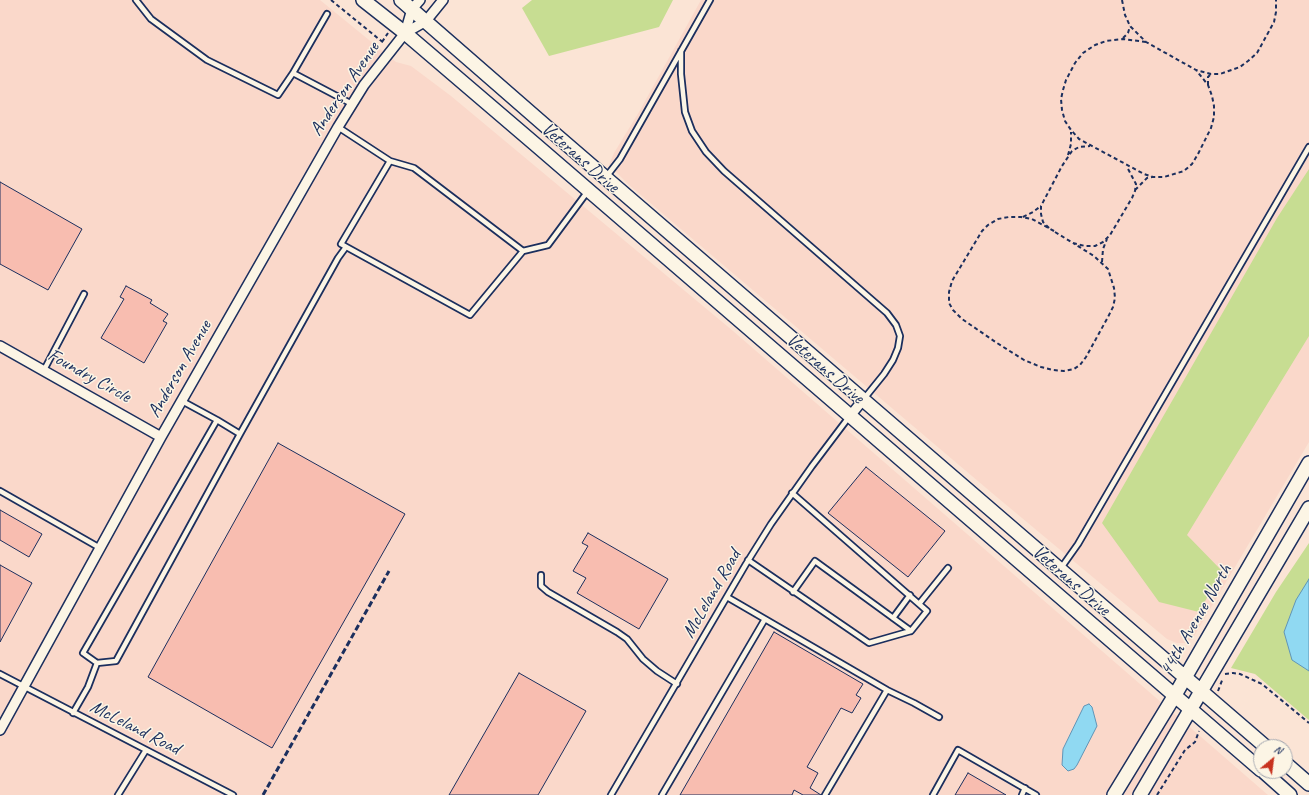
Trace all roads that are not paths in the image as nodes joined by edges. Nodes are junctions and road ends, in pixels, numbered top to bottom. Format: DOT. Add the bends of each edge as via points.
graph roads {
  1 [pos="136,0"];
  2 [pos="363,0"];
  3 [pos="401,0"];
  4 [pos="443,0"];
  5 [pos="710,0"];
  6 [pos="416,5"];
  7 [pos="327,14"];
  8 [pos="426,21"];
  9 [pos="404,33"];
  10 [pos="681,51"];
  11 [pos="293,73"];
  12 [pos="352,104"];
  13 [pos="338,127"];
  14 [pos="1309,147"];
  15 [pos="390,161"];
  16 [pos="605,178"];
  17 [pos="588,191"];
  18 [pos="346,247"];
  19 [pos="523,251"];
  20 [pos="84,294"];
  21 [pos="0,346"];
  22 [pos="44,370"];
  23 [pos="863,400"];
  24 [pos="182,401"];
  25 [pos="850,416"];
  26 [pos="217,420"];
  27 [pos="240,434"];
  28 [pos="161,437"];
  29 [pos="1309,463"];
  30 [pos="0,491"];
  31 [pos="792,493"];
  32 [pos="1309,508"];
  33 [pos="100,548"];
  34 [pos="748,560"];
  35 [pos="948,568"];
  36 [pos="1060,569"];
  37 [pos="541,575"];
  38 [pos="793,592"];
  39 [pos="910,595"];
  40 [pos="727,597"];
  41 [pos="919,604"];
  42 [pos="893,618"];
  43 [pos="765,619"];
  44 [pos="911,631"];
  45 [pos="97,663"];
  46 [pos="0,674"];
  47 [pos="1185,677"];
  48 [pos="676,684"];
  49 [pos="24,688"];
  50 [pos="887,690"];
  51 [pos="1202,691"];
  52 [pos="1174,695"];
  53 [pos="1191,710"];
  54 [pos="73,713"];
  55 [pos="939,717"];
  56 [pos="0,730"];
  57 [pos="1257,739"];
  58 [pos="146,750"];
  59 [pos="1253,762"];
  60 [pos="1293,770"];
  61 [pos="1272,779"];
  62 [pos="1309,784"];
  63 [pos="1025,788"];
  64 [pos="118,795"];
  65 [pos="233,795"];
  66 [pos="611,795"];
  67 [pos="662,795"];
  68 [pos="824,795"];
  69 [pos="933,795"];
  70 [pos="1022,795"];
  71 [pos="1036,795"];
  72 [pos="1114,795"];
  73 [pos="1140,795"];
  74 [pos="1290,795"];
  1 -- 11 [label="lane" via="151,19 207,60 278,95"];
  2 -- 9 [label="main road, Veterans Drive"];
  3 -- 6 [label="main road, Veterans Drive"];
  4 -- 8 [label="street, Anderson Avenue"];
  5 -- 10 [label="lane"];
  6 -- 8 [label="main road, Veterans Drive"];
  6 -- 9 [label="street, Anderson Avenue"];
  7 -- 11 [label="lane"];
  8 -- 9 [label="street, Anderson Avenue"];
  8 -- 16 [label="main road, Veterans Drive"];
  9 -- 12 [label="street, Anderson Avenue"];
  9 -- 17 [label="main road, Veterans Drive"];
  10 -- 16 [label="lane" via="620,159"];
  10 -- 23 [label="lane" via="685,112 692,131 706,152 724,171 887,313 896,325 900,336 893,360"];
  11 -- 12 [label="lane"];
  12 -- 13 [label="street, Anderson Avenue"];
  13 -- 15 [label="lane"];
  13 -- 24 [label="street, Anderson Avenue"];
  14 -- 36 [label="lane" via="1078,544"];
  15 -- 18 [label="lane" via="340,244"];
  15 -- 19 [label="lane" via="414,168"];
  16 -- 23 [label="main road, Veterans Drive"];
  17 -- 19 [label="lane" via="548,245"];
  17 -- 25 [label="main road, Veterans Drive"];
  18 -- 19 [label="lane" via="470,315"];
  18 -- 27 [label="lane"];
  20 -- 22 [label="lane"];
  21 -- 22 [label="street, Foundry Circle"];
  22 -- 28 [label="street, Foundry Circle"];
  23 -- 25 [label="street"];
  23 -- 36 [label="main road, Veterans Drive"];
  24 -- 26 [label="lane"];
  24 -- 28 [label="street, Anderson Avenue"];
  25 -- 31 [label="lane, McLeland Road"];
  25 -- 52 [label="main road, Veterans Drive"];
  26 -- 27 [label="lane"];
  26 -- 45 [label="lane" via="83,653"];
  27 -- 45 [label="lane" via="116,661"];
  28 -- 33 [label="street, Anderson Avenue"];
  29 -- 47 [label="main road, 44th Avenue North"];
  30 -- 33 [label="lane"];
  31 -- 34 [label="lane, McLeland Road"];
  31 -- 39 [label="lane"];
  32 -- 51 [label="main road"];
  33 -- 49 [label="street, Anderson Avenue"];
  34 -- 38 [label="lane"];
  34 -- 40 [label="lane, McLeland Road"];
  35 -- 41 [label="lane"];
  36 -- 47 [label="main road, Veterans Drive"];
  37 -- 48 [label="lane" via="541,586 548,592 627,639 643,659"];
  38 -- 42 [label="lane" via="815,561"];
  38 -- 44 [label="lane" via="869,643"];
  39 -- 41 [label="lane"];
  39 -- 42 [label="lane"];
  40 -- 43 [label="lane"];
  40 -- 48 [label="lane, McLeland Road"];
  41 -- 44 [label="lane" via="927,611"];
  42 -- 44 [label="lane"];
  43 -- 50 [label="lane"];
  43 -- 67 [label="lane"];
  45 -- 54 [label="lane" via="88,687"];
  46 -- 49 [label="lane, McLeland Road"];
  47 -- 51 [label="main road, Veterans Drive"];
  47 -- 52 [label="main road, 44th Avenue North"];
  48 -- 66 [label="lane, McLeland Road"];
  49 -- 54 [label="lane, McLeland Road"];
  49 -- 56 [label="street, Anderson Avenue"];
  50 -- 55 [label="lane"];
  50 -- 68 [label="lane"];
  51 -- 53 [label="main road"];
  51 -- 57 [label="main road, Veterans Drive"];
  52 -- 53 [label="main road, Veterans Drive"];
  52 -- 72 [label="main road, 44th Avenue North"];
  53 -- 59 [label="main road, Veterans Drive"];
  53 -- 73 [label="main road"];
  54 -- 58 [label="lane, McLeland Road"];
  58 -- 64 [label="lane"];
  58 -- 65 [label="lane, McLeland Road"];
  60 -- 62 [label="main road"];
  61 -- 74 [label="main road, Veterans Drive"];
  63 -- 69 [label="lane" via="958,750"];
  63 -- 70 [label="lane"];
  63 -- 71 [label="lane"];
}
